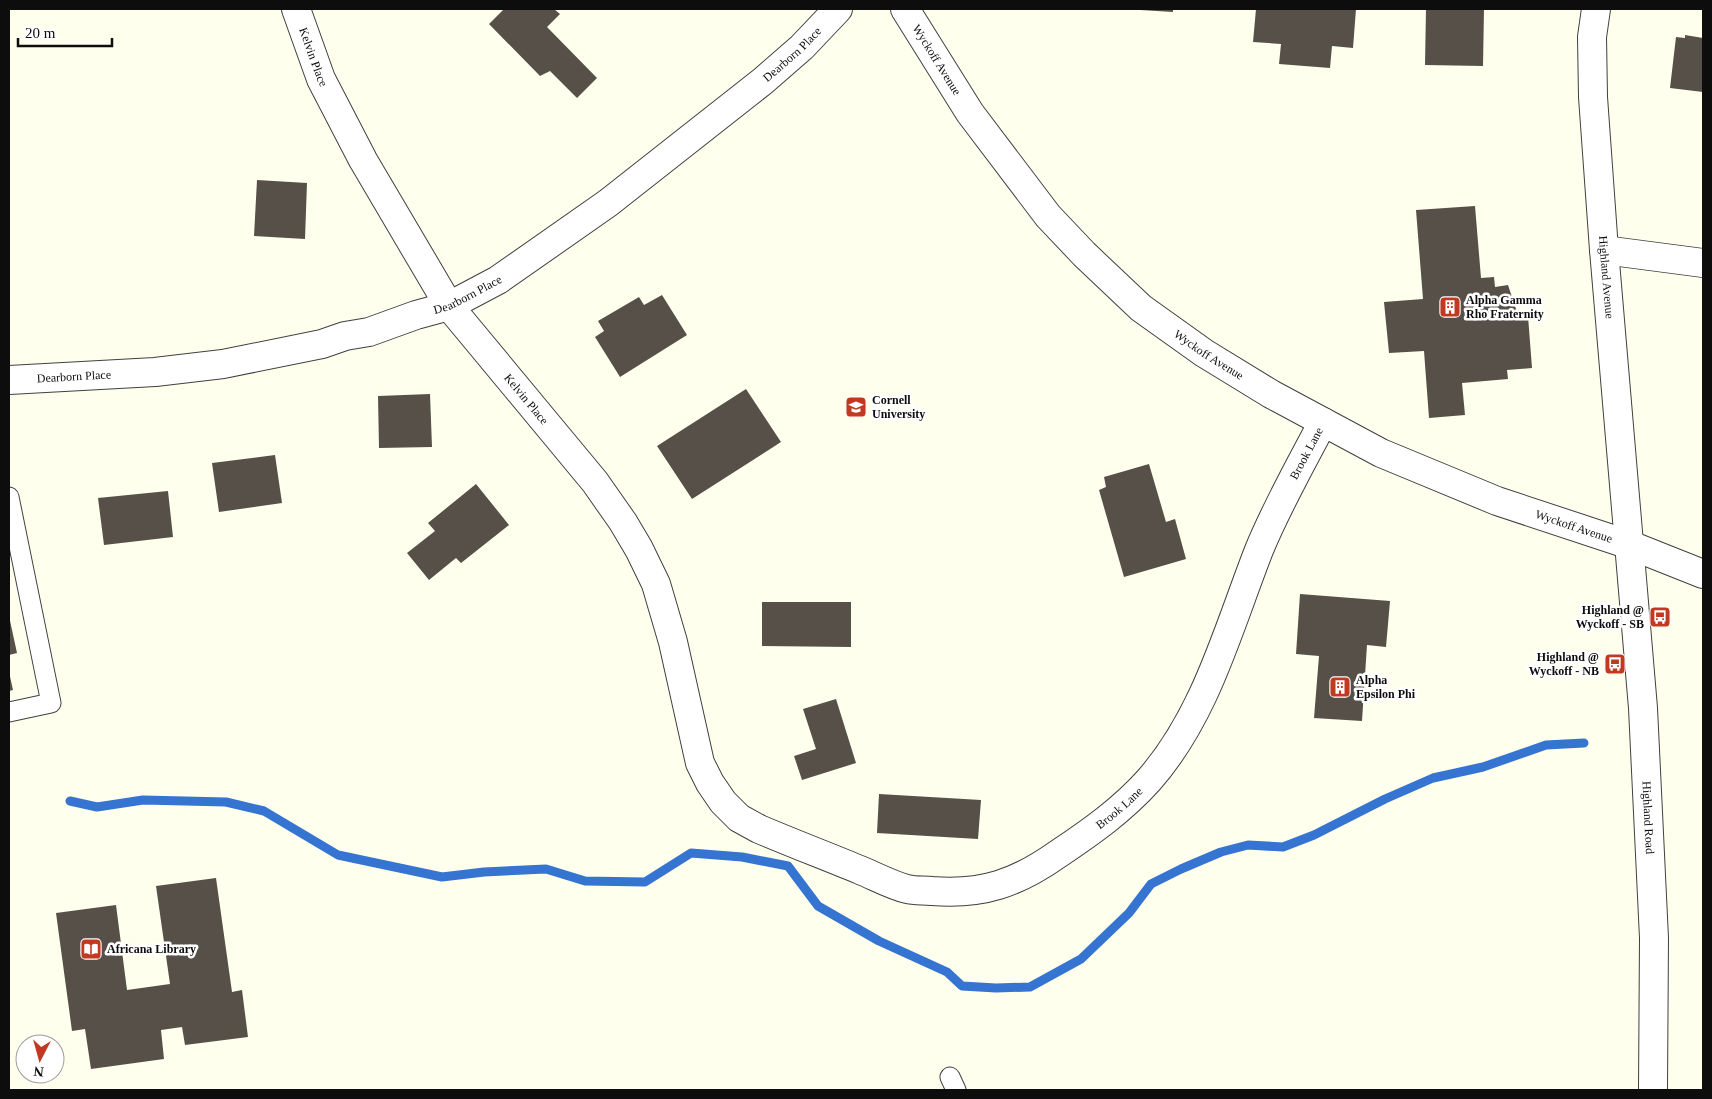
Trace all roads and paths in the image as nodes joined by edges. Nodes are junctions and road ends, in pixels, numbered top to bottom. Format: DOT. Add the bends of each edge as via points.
graph roads {
  1 [pos="296,9"];
  2 [pos="838,9"];
  3 [pos="905,9"];
  4 [pos="1596,9"];
  5 [pos="1604,250"];
  6 [pos="1703,263"];
  7 [pos="449,306"];
  8 [pos="9,380"];
  9 [pos="1323,422"];
  10 [pos="9,497"];
  11 [pos="1630,545"];
  12 [pos="1703,574"];
  13 [pos="9,712"];
  14 [pos="722,802"];
  15 [pos="1653,1090"];
  1 -- 7 [label="street, Kelvin Place" via="321,79 363,160"];
  2 -- 7 [label="street, Dearborn Place" via="802,47 763,80 608,203 498,280"];
  3 -- 9 [label="street, Wyckoff Avenue" via="970,113 1048,216 1084,254 1141,308 1204,353"];
  4 -- 5 [label="street, Highland Avenue" via="1592,36 1593,97"];
  5 -- 6 [label="street"];
  5 -- 11 [label="street, Highland Avenue"];
  7 -- 8 [label="street, Dearborn Place" via="369,332 222,364 155,372"];
  7 -- 14 [label="street, Kelvin Place" via="595,482 639,550 656,584 673,642 700,763"];
  9 -- 11 [label="street, Wyckoff Avenue" via="1381,453 1497,501"];
  9 -- 14 [label="street, Brook Lane" via="1260,548 1206,690 1172,751 1125,805 1047,862 1016,880 980,890 908,889 759,829 739,818"];
  10 -- 13 [label="lane" via="51,703"];
  11 -- 12 [label="street, Wyckoff Avenue"];
  11 -- 15 [label="street, Highland Road" via="1643,708 1654,938"];
}
